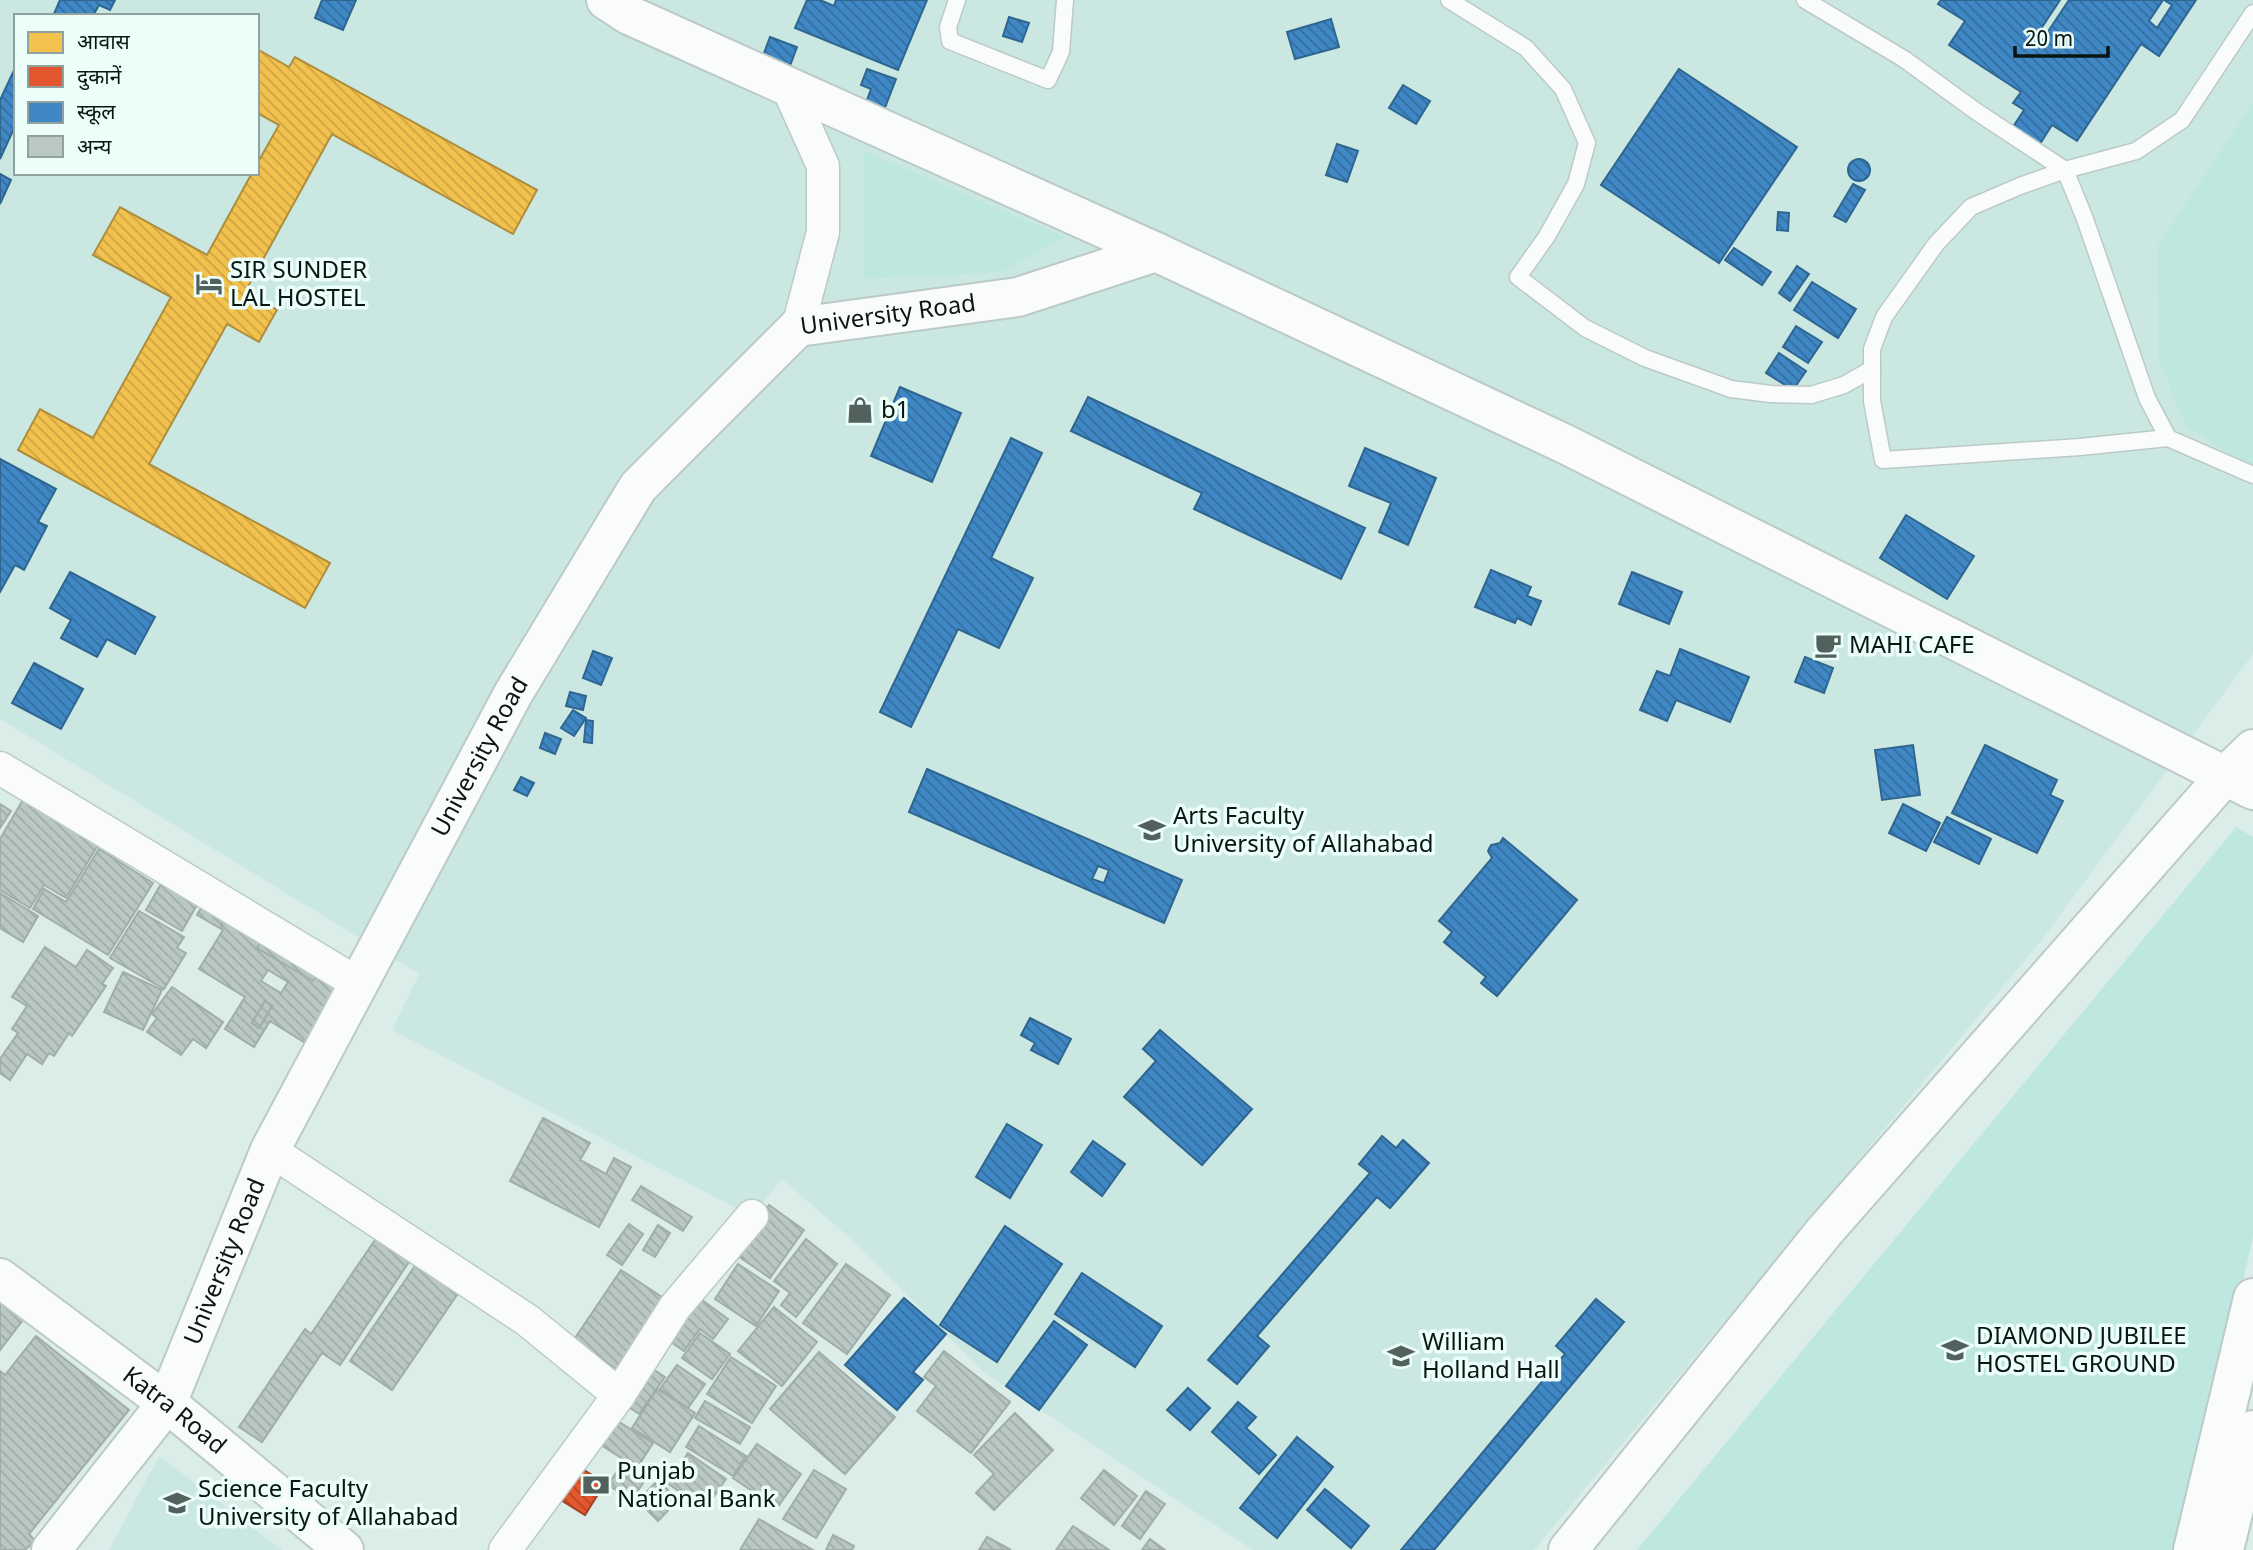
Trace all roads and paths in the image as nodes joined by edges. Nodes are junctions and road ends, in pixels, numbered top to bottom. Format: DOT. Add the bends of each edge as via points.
graph roads {
  1 [pos="606,0"];
  2 [pos="957,0"];
  3 [pos="1065,0"];
  4 [pos="1449,0"];
  5 [pos="1805,0"];
  6 [pos="2253,13"];
  7 [pos="789,88"];
  8 [pos="2065,170"];
  9 [pos="1156,252"];
  10 [pos="798,327"];
  11 [pos="1872,369"];
  12 [pos="2168,438"];
  13 [pos="2253,475"];
  14 [pos="2253,749"];
  15 [pos="0,768"];
  16 [pos="2239,783"];
  17 [pos="359,984"];
  18 [pos="270,1150"];
  19 [pos="751,1216"];
  20 [pos="0,1278"];
  21 [pos="2253,1298"];
  22 [pos="619,1395"];
  23 [pos="167,1403"];
  24 [pos="2253,1430"];
  25 [pos="51,1550"];
  26 [pos="344,1550"];
  27 [pos="505,1550"];
  28 [pos="1568,1550"];
  29 [pos="2193,1550"];
  30 [pos="2224,1550"];
  1 -- 7 [label="main road" via="629,15"];
  2 -- 3 [label="lane" via="948,27 950,41 1048,80 1061,52"];
  4 -- 11 [label="lane" via="1526,48 1563,89 1587,143 1576,184 1518,277 1585,328 1645,358 1731,389 1811,395 1844,385"];
  5 -- 8 [label="lane" via="1905,59"];
  6 -- 8 [label="lane" via="2182,120 2136,151"];
  7 -- 9 [label="main road"];
  7 -- 10 [label="street" via="823,166 823,232"];
  8 -- 11 [label="lane" via="1971,207 1936,244 1884,317 1872,348"];
  8 -- 12 [label="lane" via="2147,398"];
  9 -- 10 [label="main road, University Road" via="1018,297"];
  9 -- 16 [label="main road" via="1565,444"];
  10 -- 17 [label="main road, University Road" via="638,486 513,694"];
  11 -- 12 [label="lane" via="1872,401 1883,460"];
  12 -- 13 [label="lane"];
  14 -- 16 [label="main road"];
  15 -- 17 [label="street"];
  16 -- 28 [label="main road" via="1825,1232"];
  17 -- 18 [label="main road, University Road"];
  18 -- 22 [label="street" via="527,1320"];
  18 -- 23 [label="main road, University Road"];
  19 -- 22 [label="street" via="675,1307"];
  20 -- 23 [label="main road, Katra Road"];
  21 -- 29 [label="main road"];
  22 -- 27 [label="street"];
  23 -- 25 [label="main road, University Road"];
  23 -- 26 [label="main road, Katra Road"];
  24 -- 30 [label="main road"];
}
